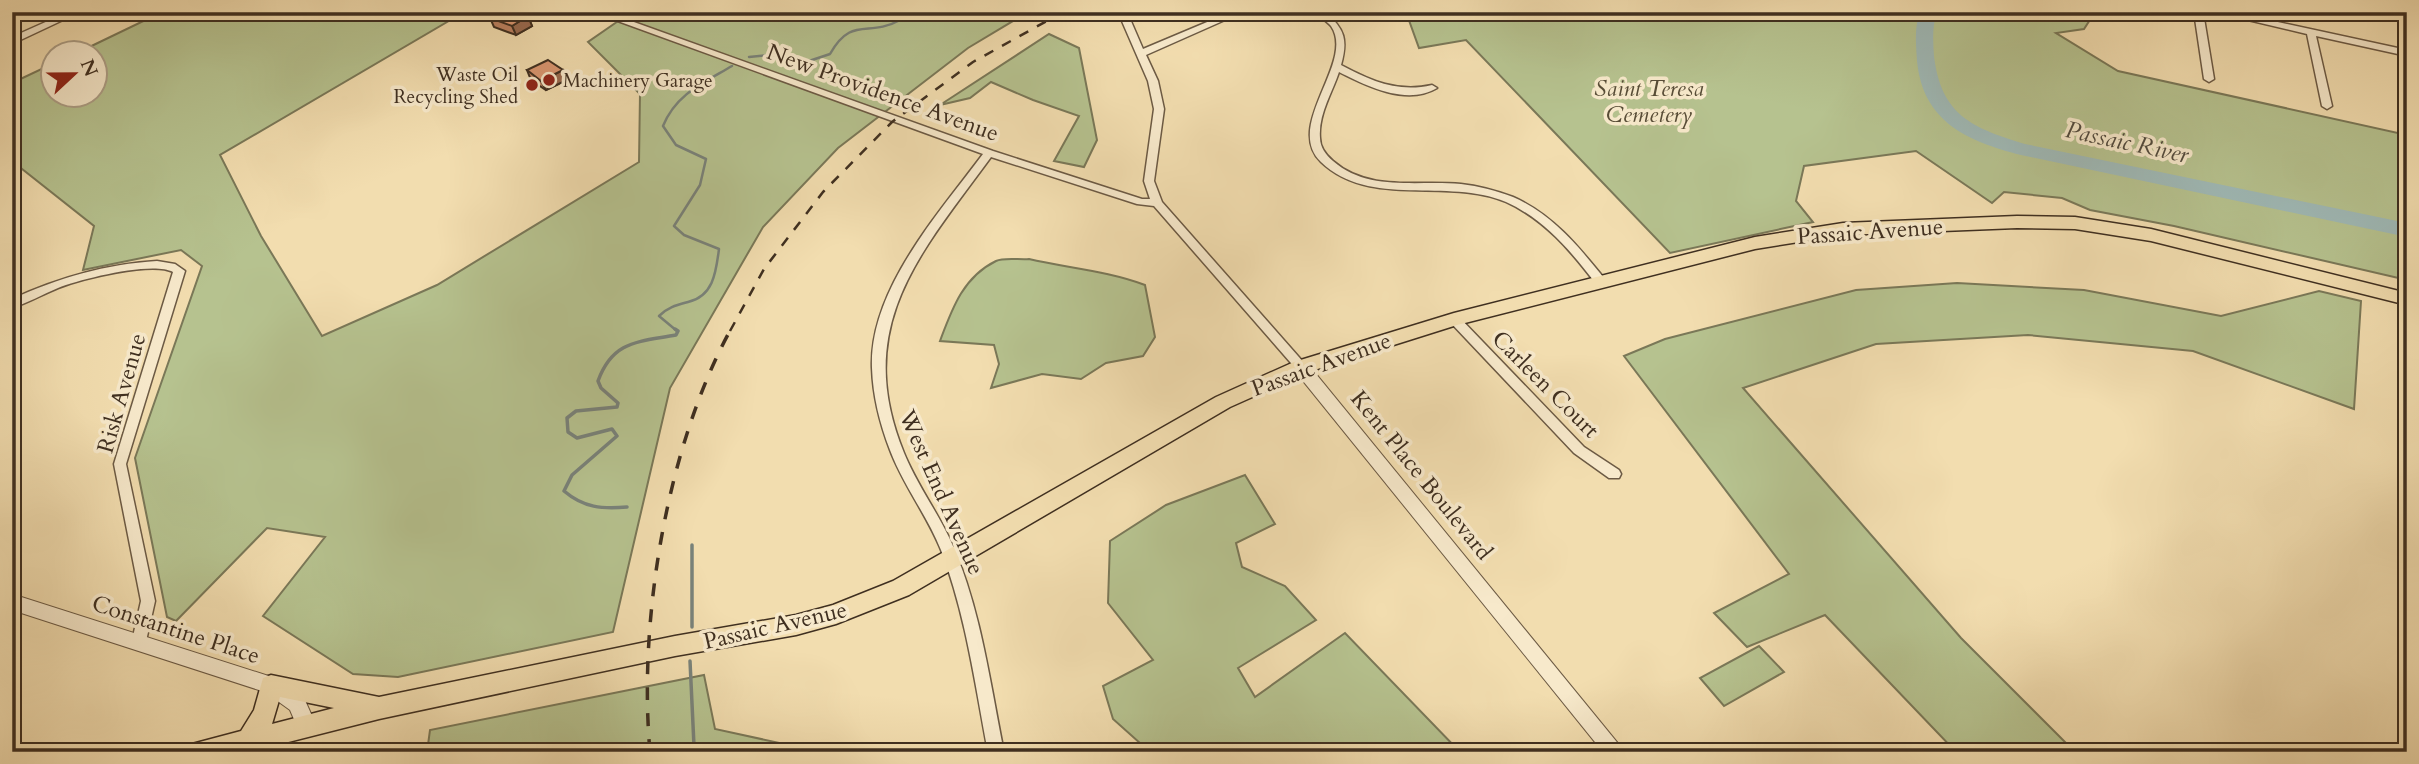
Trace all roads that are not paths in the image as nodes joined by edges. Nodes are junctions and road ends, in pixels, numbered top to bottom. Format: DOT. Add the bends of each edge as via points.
graph roads {
  1 [pos="76,12"];
  2 [pos="597,12"];
  3 [pos="1122,12"];
  4 [pos="1239,12"];
  5 [pos="1319,12"];
  6 [pos="2198,12"];
  7 [pos="2218,12"];
  8 [pos="2311,33"];
  9 [pos="12,41"];
  10 [pos="2407,53"];
  11 [pos="1140,54"];
  12 [pos="1335,66"];
  13 [pos="2209,79"];
  14 [pos="1432,88"];
  15 [pos="2327,106"];
  16 [pos="989,153"];
  17 [pos="1157,203"];
  18 [pos="1600,281"];
  19 [pos="2407,299"];
  20 [pos="12,304"];
  21 [pos="1454,319"];
  22 [pos="1301,366"];
  23 [pos="1614,474"];
  24 [pos="952,560"];
  25 [pos="12,602"];
  26 [pos="139,642"];
  27 [pos="271,684"];
  28 [pos="379,708"];
  29 [pos="306,725"];
  30 [pos="248,741"];
  31 [pos="201,752"];
  32 [pos="996,752"];
  33 [pos="1615,752"];
  1 -- 9 [label="street"];
  2 -- 16 [label="street, New Providence Avenue"];
  3 -- 11 [label="street"];
  4 -- 11 [label="street"];
  5 -- 12 [label="street" via="1341,34"];
  6 -- 13 [label="street"];
  7 -- 8 [label="street"];
  8 -- 10 [label="street"];
  8 -- 15 [label="street"];
  11 -- 17 [label="street" via="1159,109 1149,181"];
  12 -- 14 [label="street" via="1390,90 1411,93"];
  12 -- 18 [label="street" via="1315,137 1317,151 1331,165 1377,184 1464,188 1510,200 1553,226"];
  16 -- 17 [label="street, New Providence Avenue" via="1141,202"];
  16 -- 24 [label="street, West End Avenue" via="911,260 886,313 879,341 879,400 886,426"];
  17 -- 22 [label="street, Kent Place Boulevard"];
  18 -- 19 [label="main road, Passaic Avenue" via="1823,230 2057,222 2151,235"];
  18 -- 21 [label="main road, Passaic Avenue"];
  20 -- 26 [label="street, Risk Avenue" via="57,285 151,264 176,266 179,276 120,464 148,601"];
  21 -- 22 [label="main road, Passaic Avenue"];
  21 -- 23 [label="street, Carleen Court" via="1580,450"];
  22 -- 24 [label="main road, Passaic Avenue" via="1223,402"];
  22 -- 33 [label="street, Kent Place Boulevard"];
  24 -- 28 [label="main road, Passaic Avenue" via="869,602 796,625"];
  24 -- 32 [label="street, West End Avenue"];
  25 -- 26 [label="street, Constantine Place"];
  26 -- 27 [label="street, Constantine Place"];
  27 -- 28 [label="main road"];
  27 -- 29 [label="street, Constantine Place" via="297,704"];
  27 -- 30 [label="main road" via="265,713"];
  28 -- 29 [label="main road, Passaic Avenue"];
  29 -- 30 [label="main road, Passaic Avenue"];
  30 -- 31 [label="main road, Passaic Avenue"];
}
